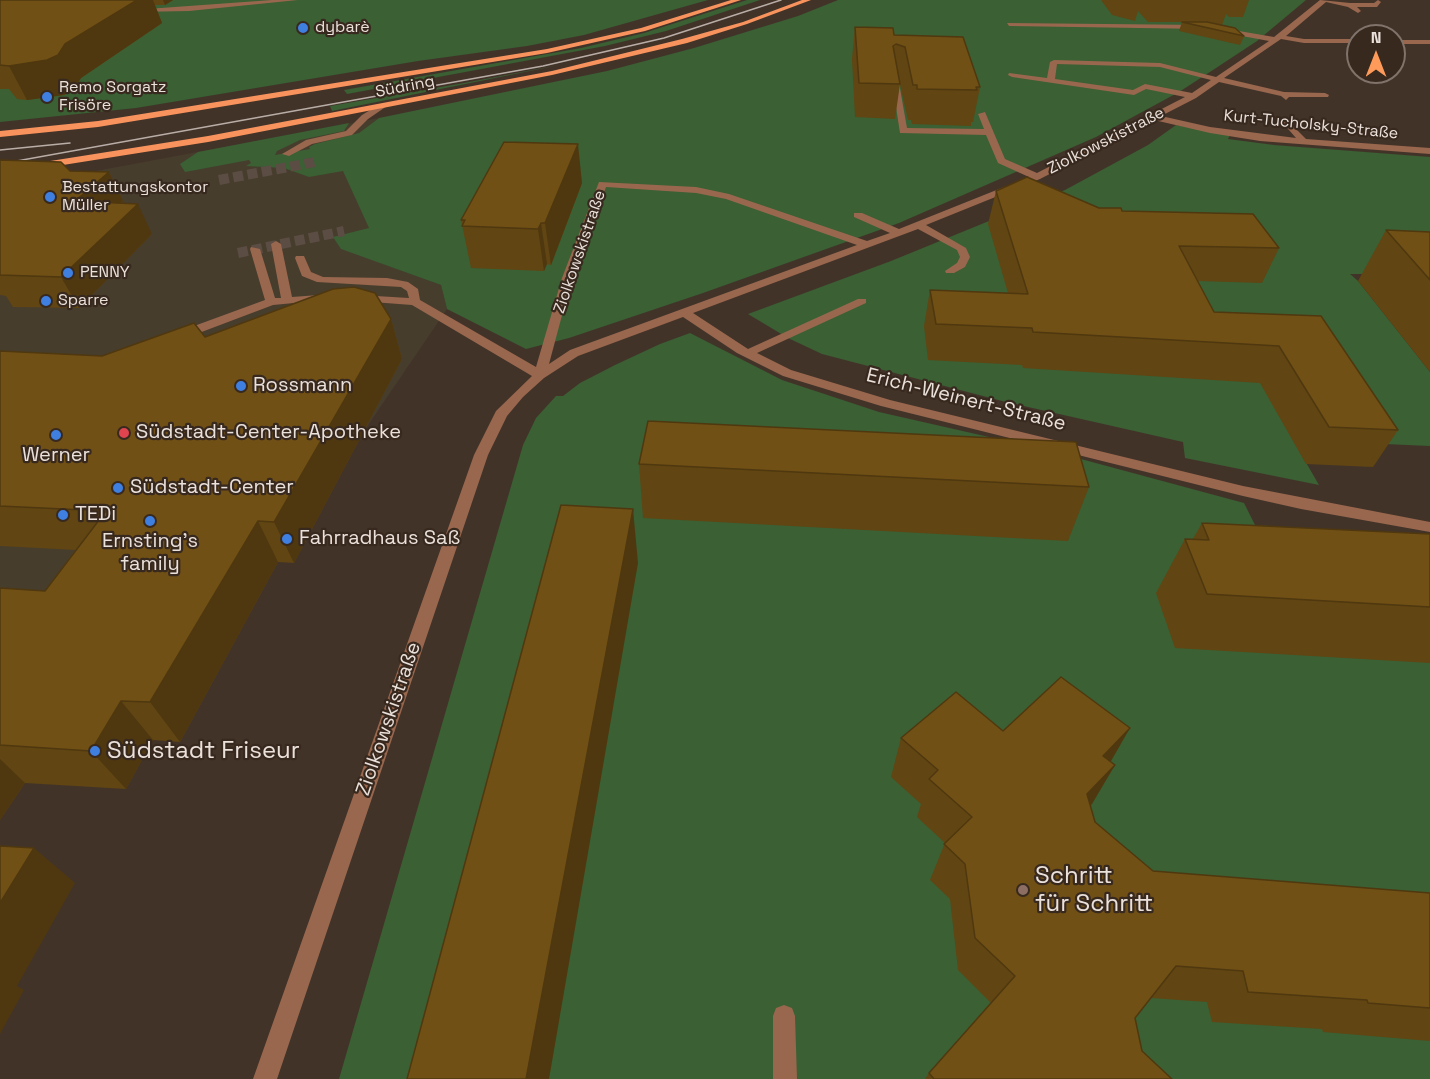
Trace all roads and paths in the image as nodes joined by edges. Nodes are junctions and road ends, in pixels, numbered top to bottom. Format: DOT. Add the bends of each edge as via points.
graph roads {
  1 [pos="295,0"];
  2 [pos="738,0"];
  3 [pos="808,0"];
  4 [pos="1325,0"];
  5 [pos="1378,2"];
  6 [pos="1350,5"];
  7 [pos="126,10"];
  8 [pos="1358,12"];
  9 [pos="1138,17"];
  10 [pos="1009,24"];
  11 [pos="1230,24"];
  12 [pos="1145,26"];
  13 [pos="1238,32"];
  14 [pos="1278,39"];
  15 [pos="1346,41"];
  16 [pos="1406,41"];
  17 [pos="1430,42"];
  18 [pos="1012,75"];
  19 [pos="1051,79"];
  20 [pos="1218,79"];
  21 [pos="894,81"];
  22 [pos="1325,95"];
  23 [pos="1193,96"];
  24 [pos="383,106"];
  25 [pos="982,114"];
  26 [pos="1154,117"];
  27 [pos="1286,122"];
  28 [pos="71,128"];
  29 [pos="989,132"];
  30 [pos="0,134"];
  31 [pos="1304,142"];
  32 [pos="0,144"];
  33 [pos="1430,151"];
  34 [pos="286,154"];
  35 [pos="33,167"];
  36 [pos="1037,177"];
  37 [pos="858,215"];
  38 [pos="918,225"];
  39 [pos="899,233"];
  40 [pos="276,244"];
  41 [pos="868,245"];
  42 [pos="255,249"];
  43 [pos="300,258"];
  44 [pos="950,271"];
  45 [pos="287,300"];
  46 [pos="862,301"];
  47 [pos="271,302"];
  48 [pos="415,302"];
  49 [pos="683,311"];
  50 [pos="165,340"];
  51 [pos="748,353"];
  52 [pos="540,375"];
  53 [pos="1430,527"];
  54 [pos="784,1016"];
  55 [pos="265,1079"];
  56 [pos="784,1079"];
  1 -- 7 [label="street" via="145,12"];
  2 -- 28 [label="main road, Südring" via="643,30 558,49"];
  3 -- 24 [label="main road, Südring" via="745,23 621,57"];
  4 -- 6 [label="street"];
  4 -- 14 [label="street, Ziolkowskistraße"];
  5 -- 6 [label="street"];
  6 -- 8 [label="street"];
  9 -- 12 [label="street"];
  10 -- 12 [label="street"];
  11 -- 13 [label="street"];
  12 -- 13 [label="street"];
  13 -- 14 [label="street"];
  14 -- 15 [label="street"];
  14 -- 20 [label="street, Ziolkowskistraße"];
  16 -- 17 [label="street"];
  18 -- 19 [label="street"];
  19 -- 20 [label="street" via="1054,62 1160,65"];
  19 -- 23 [label="street" via="1134,93 1145,86"];
  20 -- 22 [label="street" via="1285,96"];
  20 -- 23 [label="street, Ziolkowskistraße"];
  21 -- 29 [label="street" via="903,130"];
  23 -- 26 [label="street, Ziolkowskistraße"];
  24 -- 34 [label="street" via="349,133 309,142"];
  24 -- 35 [label="main road, Südring"];
  25 -- 29 [label="street"];
  26 -- 31 [label="street, Kurt-Tucholsky-Straße" via="1210,130"];
  26 -- 36 [label="street, Ziolkowskistraße"];
  27 -- 31 [label="street"];
  28 -- 30 [label="main road, Südring"];
  28 -- 32 [label="main road"];
  29 -- 36 [label="street" via="1001,161"];
  31 -- 33 [label="street, Kurt-Tucholsky-Straße"];
  36 -- 38 [label="street, Ziolkowskistraße"];
  37 -- 39 [label="street"];
  38 -- 39 [label="street, Ziolkowskistraße"];
  38 -- 44 [label="street" via="961,248 965,256 961,265"];
  39 -- 41 [label="street, Ziolkowskistraße"];
  40 -- 45 [label="street"];
  41 -- 49 [label="street, Ziolkowskistraße"];
  41 -- 52 [label="street, Ziolkowskistraße" via="729,197 696,190 602,184 564,287"];
  42 -- 47 [label="street"];
  43 -- 48 [label="street" via="306,274 321,280 387,280 412,289"];
  45 -- 47 [label="street"];
  45 -- 48 [label="street" via="338,297"];
  46 -- 51 [label="street"];
  47 -- 50 [label="street"];
  48 -- 52 [label="street"];
  49 -- 51 [label="street, Erich-Weinert-Straße"];
  49 -- 52 [label="street, Ziolkowskistraße" via="574,353"];
  51 -- 53 [label="street, Erich-Weinert-Straße" via="787,373 886,403 1243,491"];
  52 -- 55 [label="street, Ziolkowskistraße" via="501,414 481,455"];
  54 -- 56 [label="street"];
}
